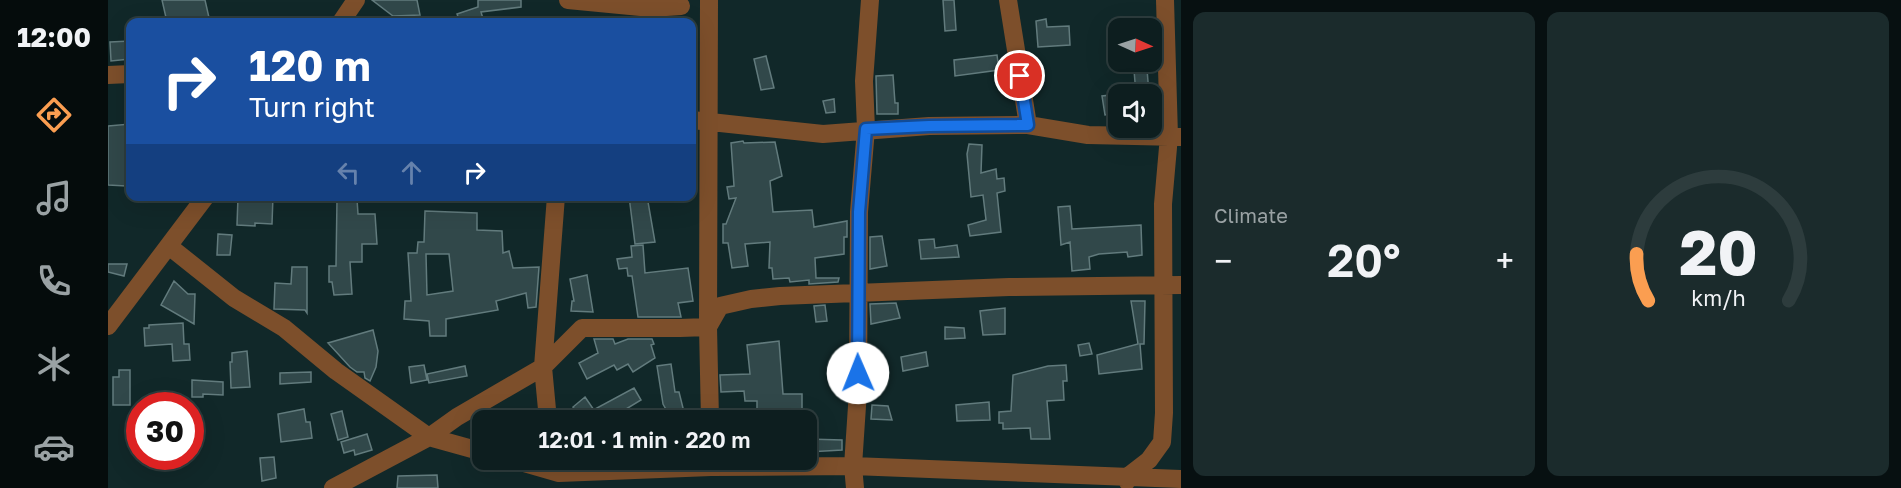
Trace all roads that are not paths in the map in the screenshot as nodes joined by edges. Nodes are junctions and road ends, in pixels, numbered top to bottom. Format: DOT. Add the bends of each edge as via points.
graph roads {
  1 [pos="356,0"];
  2 [pos="568,0"];
  3 [pos="709,0"];
  4 [pos="870,0"];
  5 [pos="1008,0"];
  6 [pos="1164,0"];
  7 [pos="677,3"];
  8 [pos="344,18"];
  9 [pos="696,18"];
  10 [pos="696,18"];
  11 [pos="708,28"];
  12 [pos="126,74"];
  13 [pos="108,75"];
  14 [pos="700,121"];
  15 [pos="1028,125"];
  16 [pos="866,129"];
  17 [pos="1175,137"];
  18 [pos="203,201"];
  19 [pos="556,201"];
  20 [pos="170,248"];
  21 [pos="1173,284"];
  22 [pos="859,292"];
  23 [pos="108,326"];
  24 [pos="708,327"];
  25 [pos="543,367"];
  26 [pos="547,410"];
  27 [pos="710,410"];
  28 [pos="429,437"];
  29 [pos="472,449"];
  30 [pos="817,465"];
  31 [pos="853,466"];
  32 [pos="604,470"];
  33 [pos="558,473"];
  34 [pos="1181,479"];
  35 [pos="1128,483"];
  36 [pos="333,488"];
  37 [pos="855,488"];
  1 -- 8 [label="street"];
  2 -- 7 [label="street" via="651,8"];
  3 -- 11 [label="street"];
  4 -- 16 [label="street" via="864,81"];
  5 -- 15 [label="street"];
  6 -- 17 [label="street"];
  7 -- 9 [label="street"];
  10 -- 11 [label="street"];
  11 -- 14 [label="street"];
  12 -- 13 [label="street"];
  14 -- 16 [label="street" via="823,134"];
  14 -- 24 [label="street"];
  15 -- 16 [label="street"];
  15 -- 17 [label="street" via="1088,135"];
  16 -- 22 [label="street" via="859,212"];
  17 -- 21 [label="street" via="1163,204"];
  18 -- 20 [label="street"];
  19 -- 25 [label="street"];
  20 -- 23 [label="street"];
  20 -- 28 [label="street"];
  21 -- 22 [label="street"];
  21 -- 35 [label="street" via="1162,442"];
  22 -- 24 [label="street" via="741,301 720,306"];
  22 -- 31 [label="street"];
  24 -- 25 [label="street" via="582,328"];
  24 -- 27 [label="street"];
  25 -- 26 [label="street"];
  25 -- 28 [label="street"];
  28 -- 29 [label="street"];
  28 -- 36 [label="street"];
  30 -- 31 [label="street"];
  31 -- 35 [label="street"];
  31 -- 37 [label="street"];
  32 -- 33 [label="street"];
  34 -- 35 [label="street"];
}
